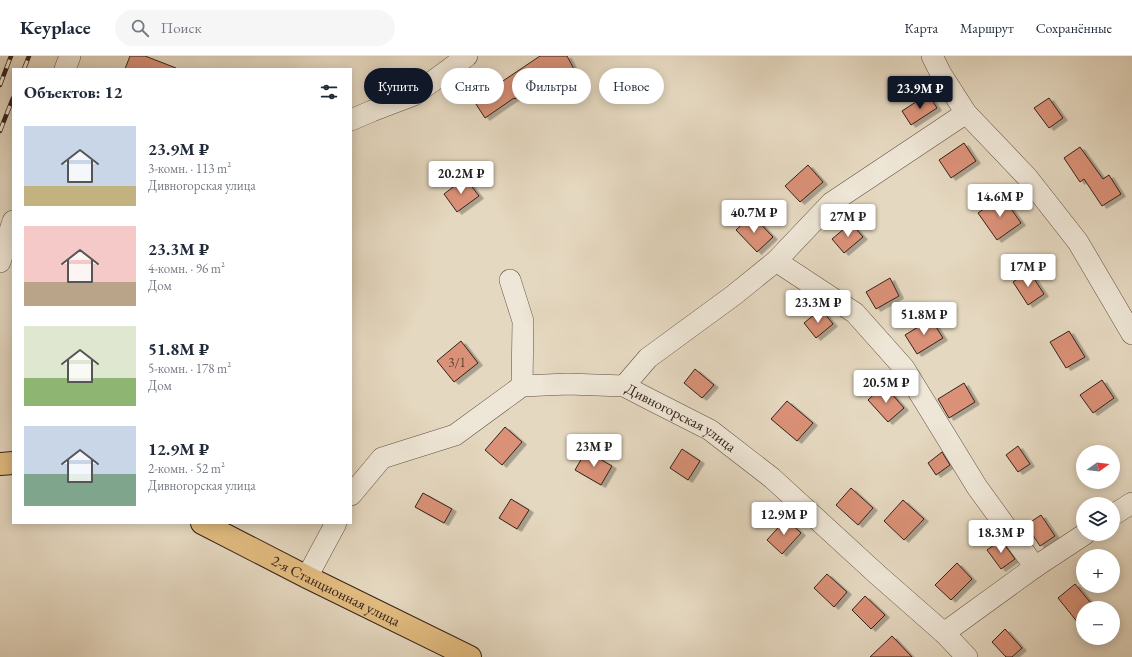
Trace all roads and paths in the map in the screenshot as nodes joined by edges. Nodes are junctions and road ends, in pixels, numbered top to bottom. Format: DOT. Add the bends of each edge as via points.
graph roads {
  1 [pos="70,56"];
  2 [pos="467,56"];
  3 [pos="932,56"];
  4 [pos="65,68"];
  5 [pos="966,113"];
  6 [pos="352,120"];
  7 [pos="12,224"];
  8 [pos="0,262"];
  9 [pos="776,262"];
  10 [pos="510,280"];
  11 [pos="1132,334"];
  12 [pos="522,386"];
  13 [pos="624,386"];
  14 [pos="0,464"];
  15 [pos="12,464"];
  16 [pos="352,493"];
  17 [pos="1132,503"];
  18 [pos="1120,511"];
  19 [pos="204,524"];
  20 [pos="335,524"];
  21 [pos="1076,539"];
  22 [pos="1035,566"];
  23 [pos="307,577"];
  24 [pos="944,633"];
  25 [pos="470,657"];
  26 [pos="967,657"];
  1 -- 4 [label="street"];
  2 -- 6 [label="street" via="414,95"];
  3 -- 5 [label="street"];
  5 -- 9 [label="street" via="831,203"];
  5 -- 11 [label="street" via="1027,177 1078,242"];
  7 -- 8 [label="street"];
  9 -- 13 [label="street" via="648,358"];
  9 -- 22 [label="street" via="855,312 904,368 977,486"];
  10 -- 12 [label="street" via="523,321"];
  12 -- 13 [label="street, Дивногорская улица"];
  12 -- 16 [label="street" via="455,435 382,458"];
  13 -- 24 [label="street, Дивногорская улица" via="710,430 772,478"];
  14 -- 15 [label="main road"];
  17 -- 18 [label="street"];
  19 -- 23 [label="main road, 2-я Станционная улица"];
  20 -- 23 [label="street"];
  21 -- 22 [label="street"];
  22 -- 24 [label="street"];
  23 -- 25 [label="main road, 2-я Станционная улица"];
  24 -- 26 [label="street, Дивногорская улица"];
}
